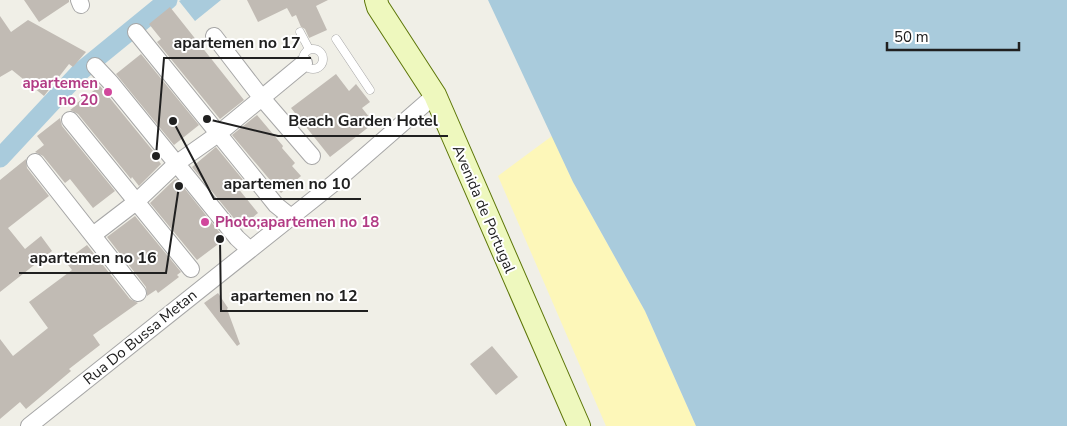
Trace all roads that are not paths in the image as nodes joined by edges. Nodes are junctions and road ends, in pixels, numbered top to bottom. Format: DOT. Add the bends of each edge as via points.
graph roads {
  1 [pos="376,0"];
  2 [pos="136,32"];
  3 [pos="300,32"];
  4 [pos="214,36"];
  5 [pos="336,39"];
  6 [pos="306,56"];
  7 [pos="95,66"];
  8 [pos="370,90"];
  9 [pos="435,95"];
  10 [pos="262,97"];
  11 [pos="70,120"];
  12 [pos="218,134"];
  13 [pos="312,156"];
  14 [pos="35,162"];
  15 [pos="177,163"];
  16 [pos="136,202"];
  17 [pos="291,217"];
  18 [pos="93,236"];
  19 [pos="250,250"];
  20 [pos="191,269"];
  21 [pos="138,293"];
  22 [pos="29,426"];
  23 [pos="579,426"];
  1 -- 9 [label="main road, Avenida de Portugal"];
  2 -- 12 [label="street"];
  3 -- 6 [label="lane"];
  4 -- 10 [label="street"];
  5 -- 8 [label="lane"];
  6 -- 10 [label="street"];
  7 -- 15 [label="street"];
  9 -- 17 [label="street, Rua Do Bussa Metan"];
  9 -- 23 [label="main road, Avenida de Portugal"];
  10 -- 12 [label="street"];
  10 -- 13 [label="street"];
  11 -- 16 [label="street"];
  12 -- 15 [label="street"];
  12 -- 17 [label="street"];
  14 -- 18 [label="street"];
  15 -- 16 [label="street"];
  15 -- 19 [label="street"];
  16 -- 18 [label="street"];
  16 -- 20 [label="street"];
  17 -- 19 [label="street, Rua Do Bussa Metan"];
  18 -- 21 [label="street"];
  19 -- 22 [label="street, Rua Do Bussa Metan"];
}
